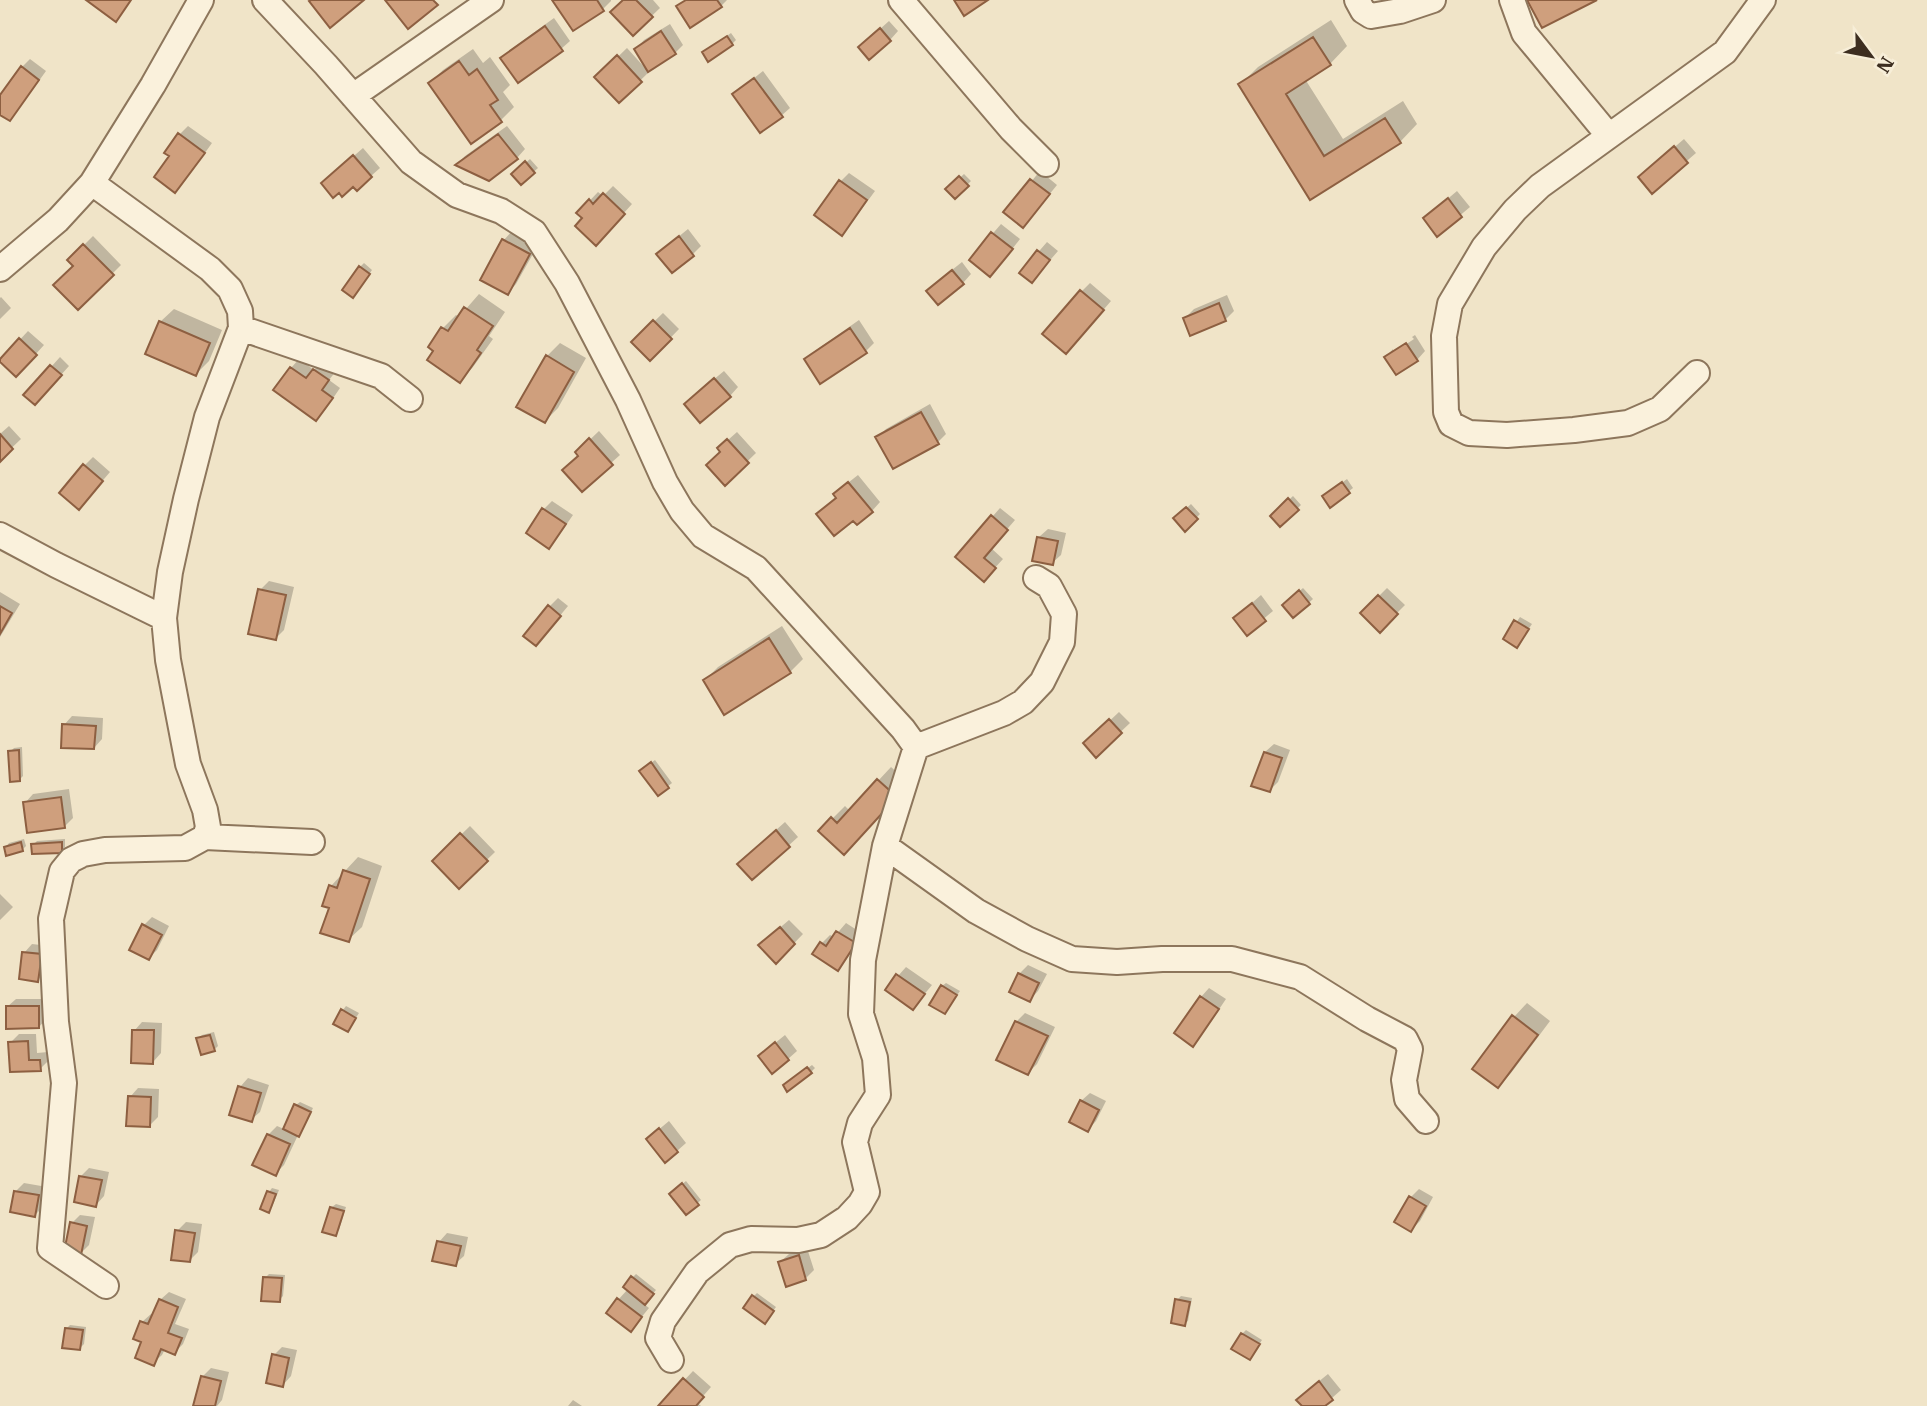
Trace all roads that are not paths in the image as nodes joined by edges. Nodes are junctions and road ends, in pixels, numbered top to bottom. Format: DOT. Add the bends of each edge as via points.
graph roads {
  1 [pos="201,0"];
  2 [pos="265,0"];
  3 [pos="491,0"];
  4 [pos="901,0"];
  5 [pos="1357,0"];
  6 [pos="1433,0"];
  7 [pos="1506,0"];
  8 [pos="1763,0"];
  9 [pos="353,96"];
  10 [pos="1609,136"];
  11 [pos="1046,164"];
  12 [pos="92,183"];
  13 [pos="0,269"];
  14 [pos="241,328"];
  15 [pos="1697,373"];
  16 [pos="410,399"];
  17 [pos="0,535"];
  18 [pos="1036,579"];
  19 [pos="164,618"];
  20 [pos="916,747"];
  21 [pos="205,837"];
  22 [pos="312,842"];
  23 [pos="885,846"];
  24 [pos="1426,1121"];
  25 [pos="106,1286"];
  26 [pos="671,1360"];
  1 -- 12 [label="street"];
  2 -- 9 [label="street"];
  3 -- 9 [label="street"];
  4 -- 11 [label="street"];
  5 -- 6 [label="street" via="1371,16"];
  7 -- 10 [label="street" via="1524,33"];
  8 -- 10 [label="street" via="1725,52"];
  9 -- 20 [label="street" via="411,162 457,195 502,211 534,232 567,283 682,511 703,537 756,568"];
  10 -- 15 [label="street" via="1515,210 1458,288 1444,336 1446,412 1451,424 1469,433 1507,435 1628,423 1660,409"];
  12 -- 13 [label="street" via="58,220"];
  12 -- 14 [label="street" via="210,269 230,289 240,311"];
  14 -- 16 [label="street" via="381,376"];
  14 -- 19 [label="street" via="207,416 170,572"];
  17 -- 19 [label="street"];
  18 -- 20 [label="street" via="1049,586 1064,614 1062,642 1042,682 1004,713"];
  19 -- 21 [label="street" via="188,764 205,810"];
  20 -- 23 [label="street"];
  21 -- 22 [label="street"];
  21 -- 25 [label="street" via="185,848 105,850 71,860 62,871 51,919 64,1083 50,1248"];
  23 -- 24 [label="street" via="976,911 1072,959 1232,958 1300,977 1405,1039 1410,1049 1407,1099"];
  23 -- 26 [label="street" via="863,960 861,1014 874,1058 878,1095 860,1123 855,1142 867,1192 847,1218 821,1235 798,1240 751,1239 730,1245 696,1272 663,1321 658,1338"];
}
